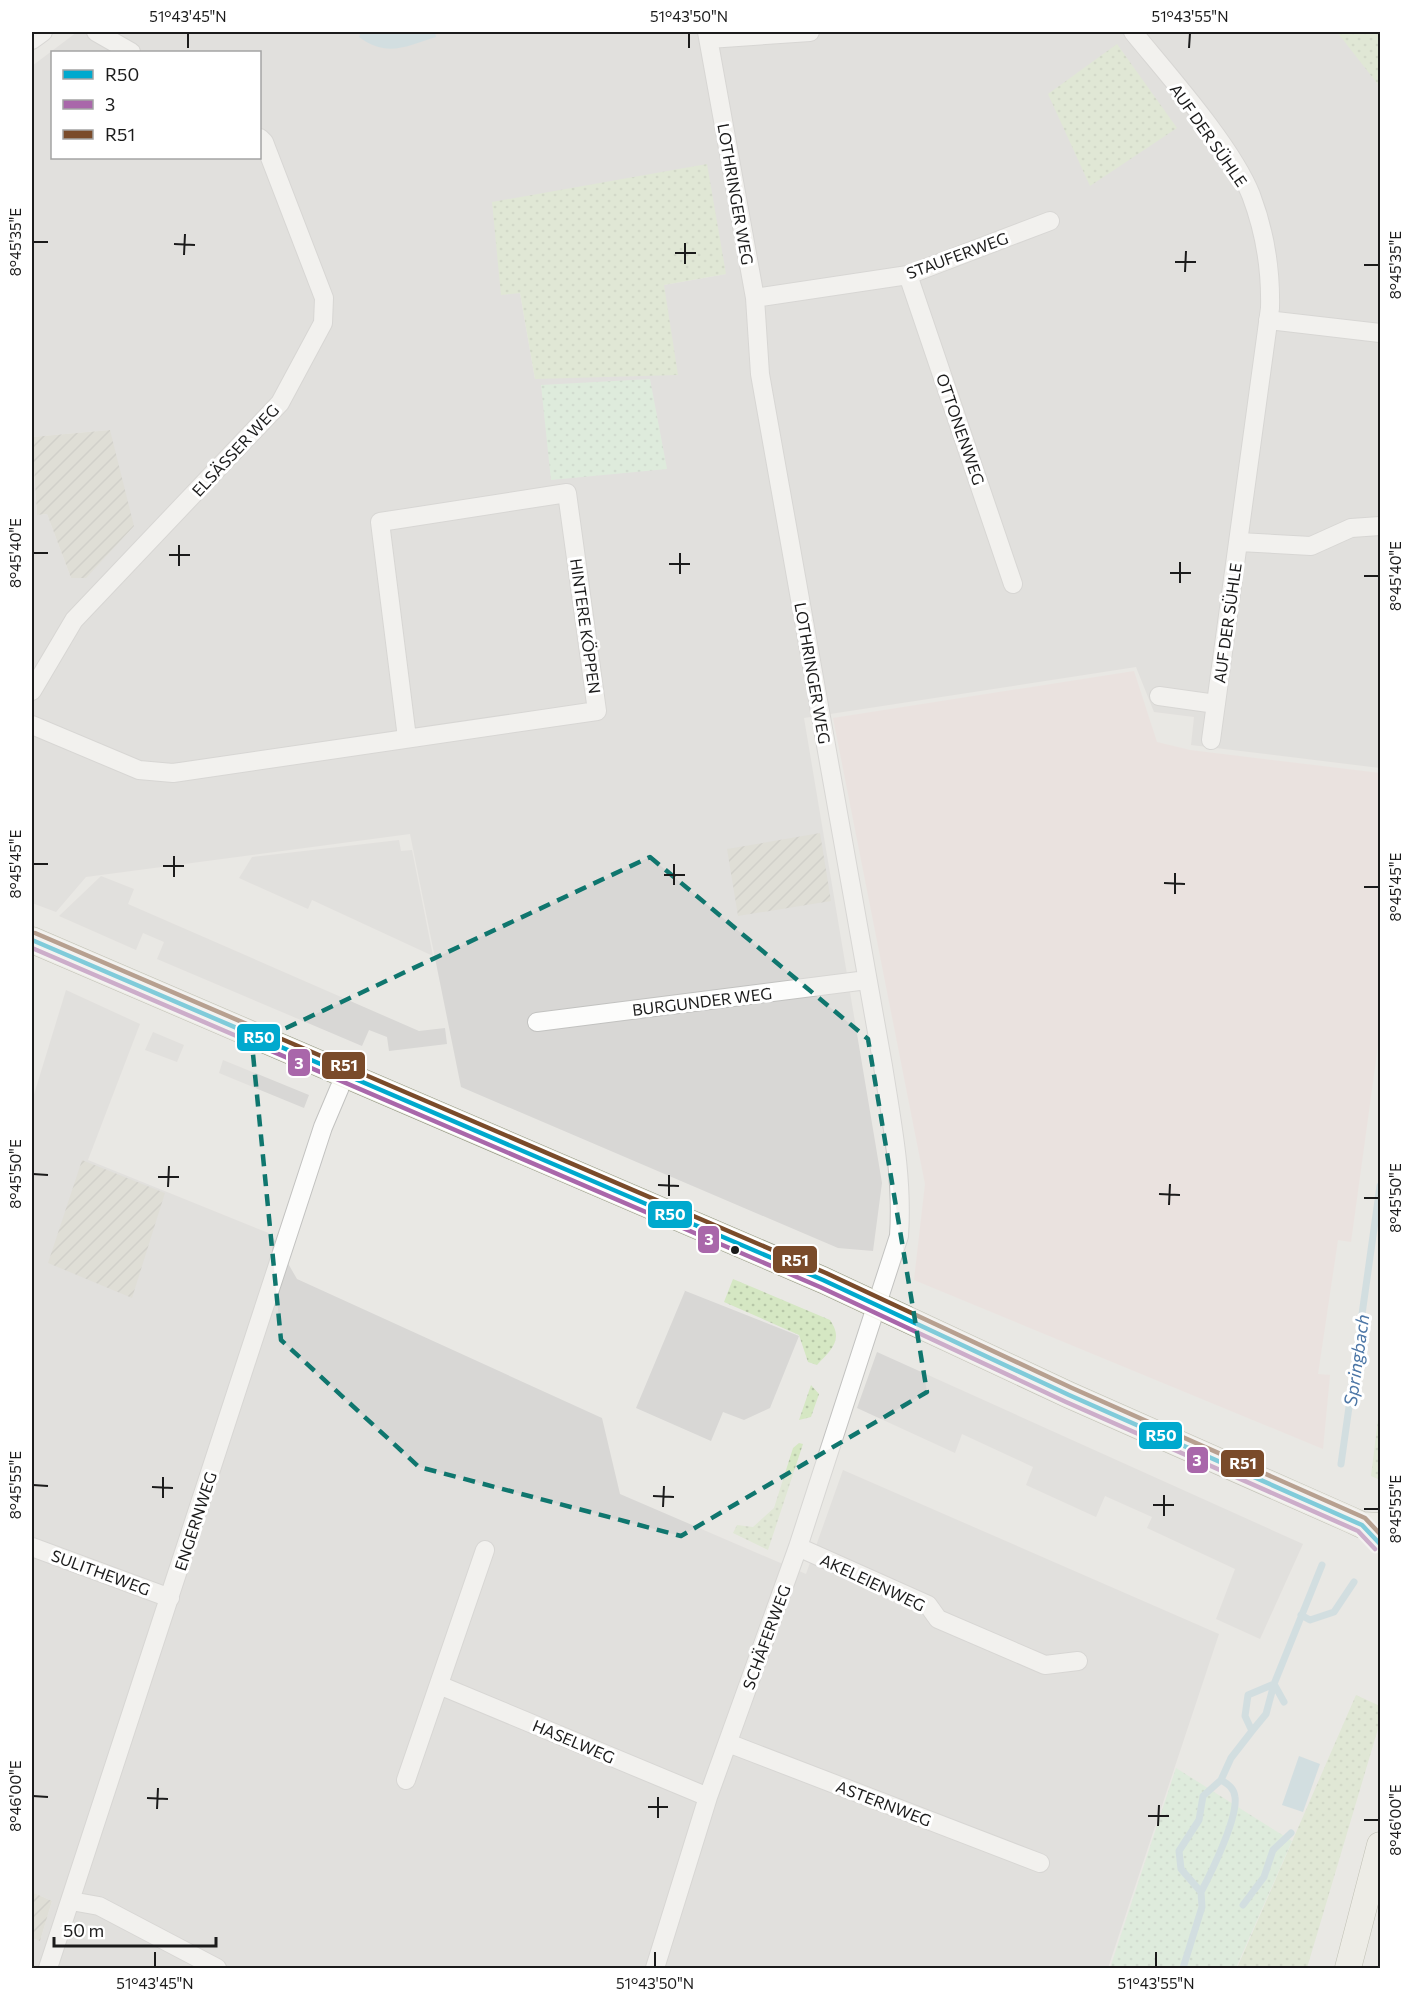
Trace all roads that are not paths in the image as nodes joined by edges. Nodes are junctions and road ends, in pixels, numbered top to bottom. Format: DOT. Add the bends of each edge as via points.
graph roads {
  1 [pos="43,32"];
  2 [pos="96,32"];
  3 [pos="810,32"];
  4 [pos="1132,32"];
  5 [pos="708,35"];
  6 [pos="32,40"];
  7 [pos="129,51"];
  8 [pos="261,139"];
  9 [pos="1050,221"];
  10 [pos="908,275"];
  11 [pos="755,298"];
  12 [pos="1268,320"];
  13 [pos="1380,333"];
  14 [pos="1380,526"];
  15 [pos="1239,542"];
  16 [pos="1013,584"];
  17 [pos="32,691"];
  18 [pos="1159,696"];
  19 [pos="1216,704"];
  20 [pos="32,725"];
  21 [pos="407,738"];
  22 [pos="1211,740"];
  23 [pos="32,940"];
  24 [pos="867,980"];
  25 [pos="537,1022"];
  26 [pos="345,1075"];
  27 [pos="876,1305"];
  28 [pos="1371,1525"];
  29 [pos="1380,1544"];
  30 [pos="32,1547"];
  31 [pos="798,1547"];
  32 [pos="485,1550"];
  33 [pos="170,1598"];
  34 [pos="1078,1661"];
  35 [pos="439,1685"];
  36 [pos="728,1743"];
  37 [pos="406,1780"];
  38 [pos="708,1797"];
  39 [pos="1380,1845"];
  40 [pos="1040,1863"];
  41 [pos="71,1901"];
  42 [pos="48,1968"];
  43 [pos="217,1968"];
  44 [pos="655,1968"];
  45 [pos="1348,1968"];
  1 -- 6 [label="street"];
  2 -- 7 [label="street"];
  3 -- 5 [label="street, LOTHRINGER WEG"];
  4 -- 12 [label="street, AUF DER SÜHLE" via="1225,151 1250,194 1268,254"];
  5 -- 11 [label="street, LOTHRINGER WEG"];
  8 -- 17 [label="street, ELSÄSSER WEG" via="324,298 323,323 280,402 74,620"];
  9 -- 10 [label="street, STAUFERWEG"];
  10 -- 11 [label="street, STAUFERWEG"];
  10 -- 16 [label="street, OTTONENWEG"];
  11 -- 24 [label="street, LOTHRINGER WEG" via="760,374"];
  12 -- 13 [label="street"];
  12 -- 15 [label="street, AUF DER SÜHLE"];
  14 -- 15 [label="street, AUF DER SÜHLE" via="1351,528 1311,546"];
  15 -- 19 [label="street, AUF DER SÜHLE"];
  18 -- 19 [label="street, AUF DER SÜHLE"];
  19 -- 22 [label="street, AUF DER SÜHLE"];
  20 -- 21 [label="street, HINTERE KÖPPEN" via="139,770 173,773"];
  21 -- 21 [label="street, HINTERE KÖPPEN" via="597,711 568,486 380,522"];
  23 -- 26 [label="main road"];
  24 -- 25 [label="street, BURGUNDER WEG"];
  24 -- 27 [label="street, LOTHRINGER WEG" via="900,1172 899,1236"];
  26 -- 27 [label="main road"];
  26 -- 33 [label="street, ENGERNWEG" via="323,1127"];
  27 -- 28 [label="main road"];
  27 -- 31 [label="street, SCHÄFERWEG"];
  28 -- 29 [label="main road"];
  30 -- 33 [label="street, SULITHEWEG"];
  31 -- 34 [label="street, AKELEIENWEG" via="928,1605 938,1618 1045,1665"];
  31 -- 36 [label="street, SCHÄFERWEG"];
  32 -- 35 [label="street"];
  33 -- 41 [label="street, ENGERNWEG"];
  35 -- 37 [label="street"];
  35 -- 38 [label="street, HASELWEG"];
  36 -- 38 [label="street, SCHÄFERWEG"];
  36 -- 40 [label="street, ASTERNWEG"];
  38 -- 44 [label="street, SCHÄFERWEG"];
  39 -- 45 [label="main road"];
  41 -- 42 [label="street, ENGERNWEG"];
  41 -- 43 [label="street" via="99,1906"];
}
